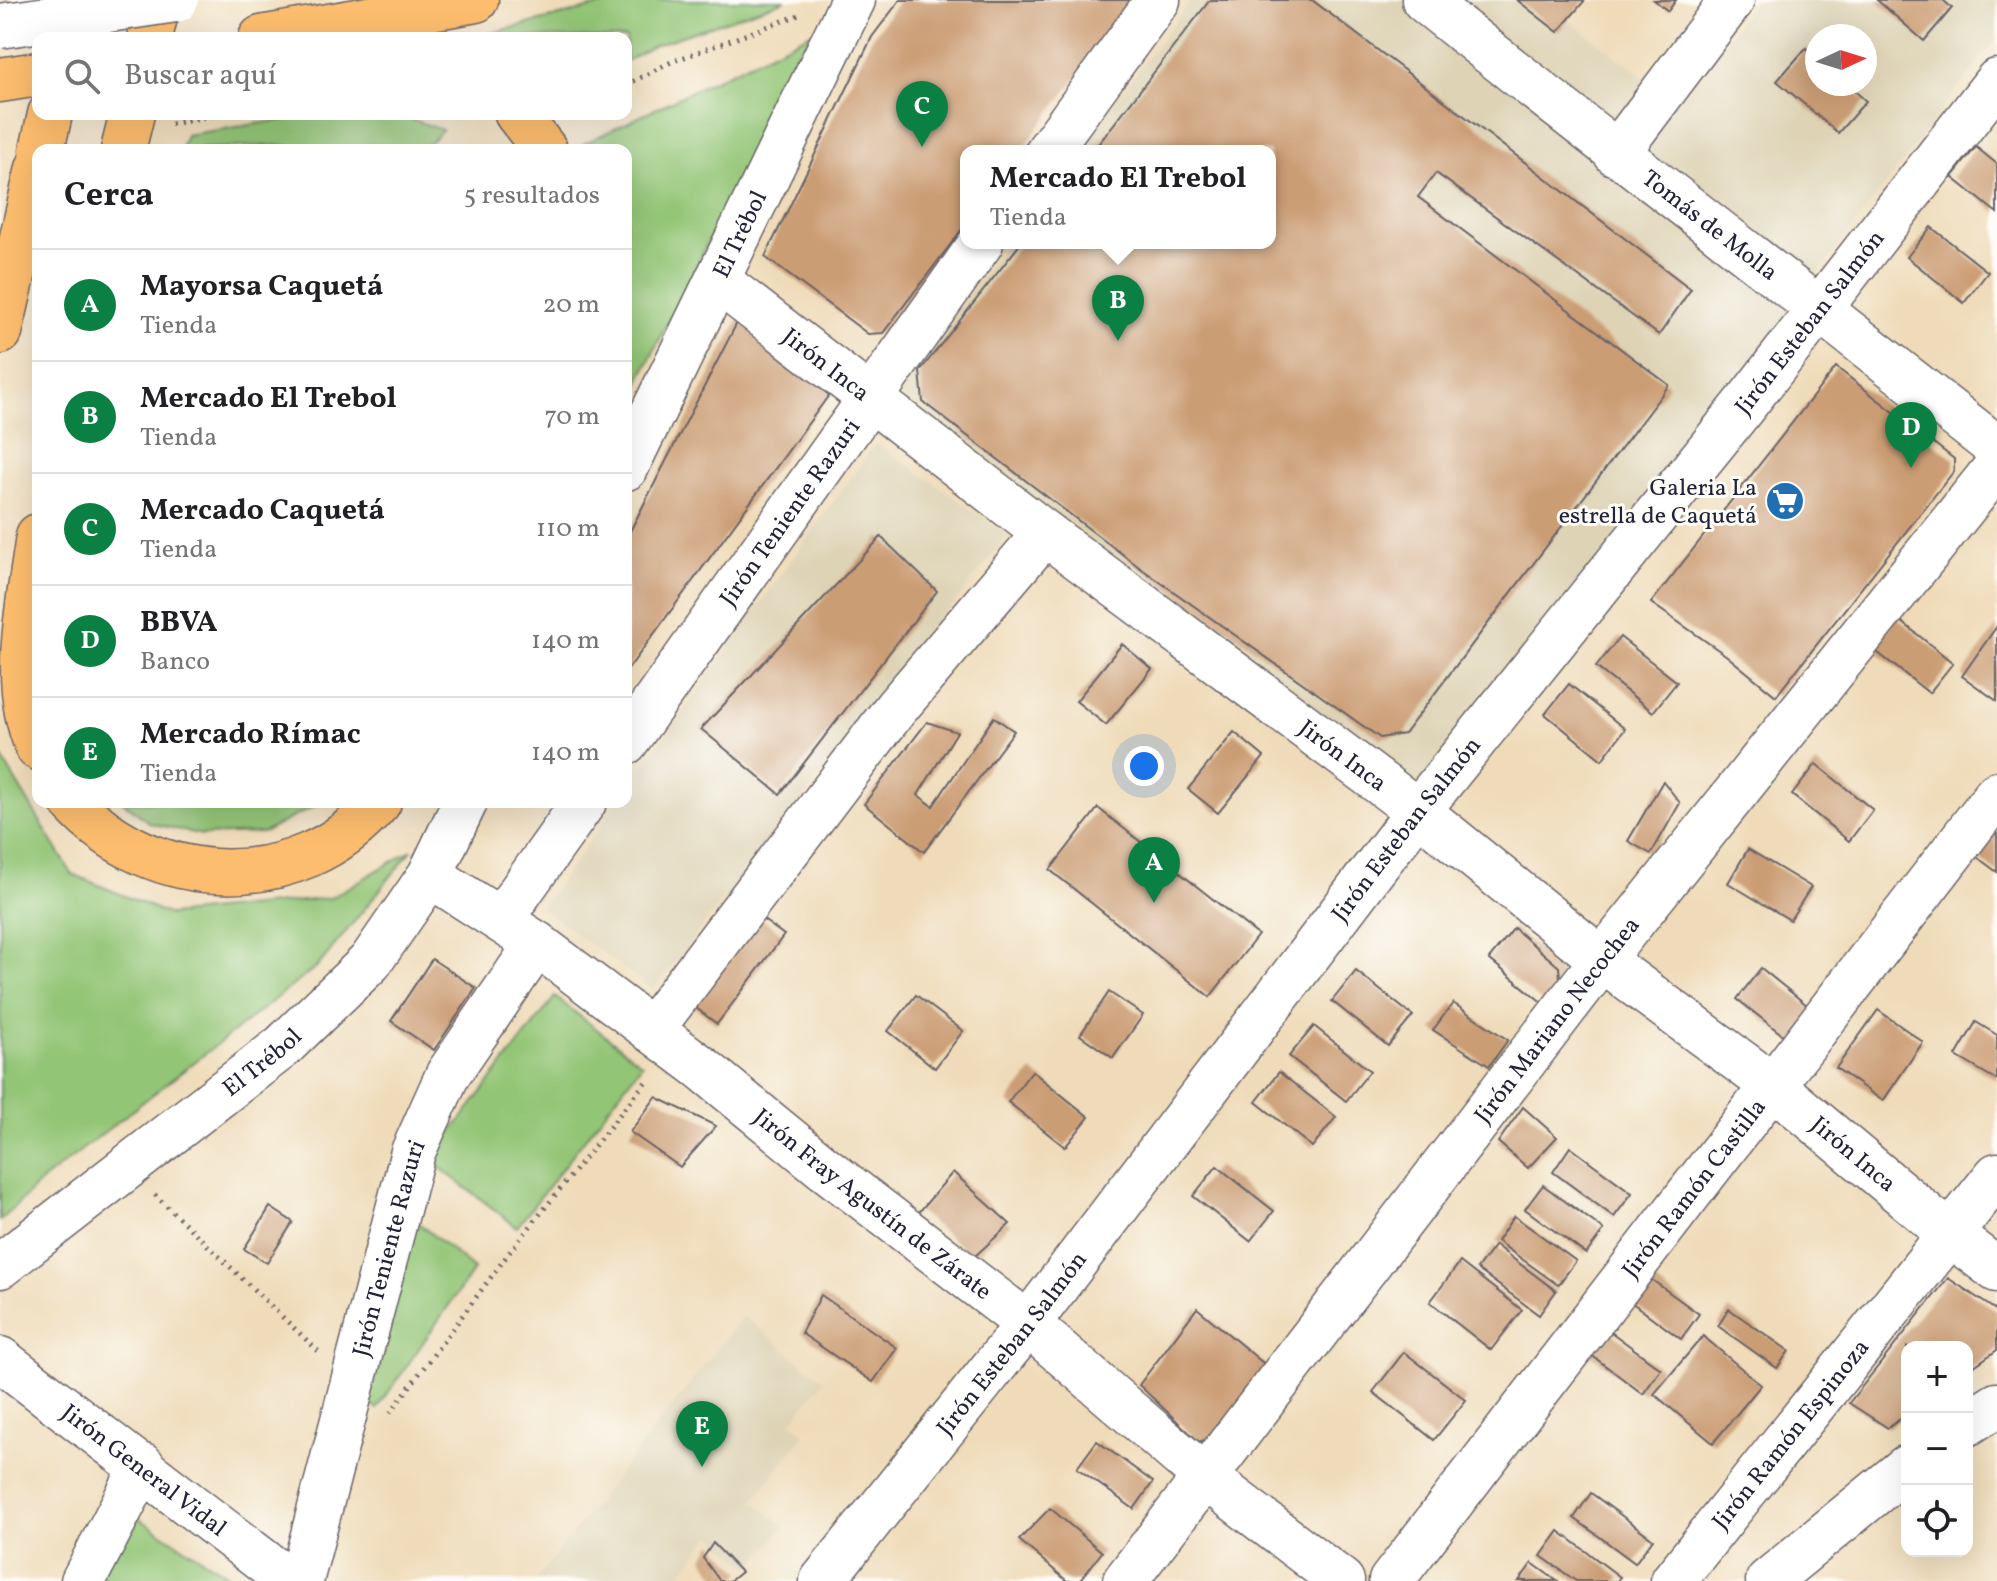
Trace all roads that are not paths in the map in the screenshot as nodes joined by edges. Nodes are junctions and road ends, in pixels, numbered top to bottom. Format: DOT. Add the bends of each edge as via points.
graph roads {
  1 [pos="77,0"];
  2 [pos="159,0"];
  3 [pos="176,0"];
  4 [pos="476,0"];
  5 [pos="1158,0"];
  6 [pos="1424,0"];
  7 [pos="1732,0"];
  8 [pos="834,5"];
  9 [pos="3,22"];
  10 [pos="332,26"];
  11 [pos="69,32"];
  12 [pos="151,32"];
  13 [pos="296,32"];
  14 [pos="368,32"];
  15 [pos="32,75"];
  16 [pos="0,80"];
  17 [pos="1997,81"];
  18 [pos="49,120"];
  19 [pos="147,120"];
  20 [pos="522,120"];
  21 [pos="43,144"];
  22 [pos="128,144"];
  23 [pos="540,144"];
  24 [pos="1052,145"];
  25 [pos="1616,154"];
  26 [pos="32,194"];
  27 [pos="977,249"];
  28 [pos="717,280"];
  29 [pos="1821,308"];
  30 [pos="0,332"];
  31 [pos="870,397"];
  32 [pos="1997,448"];
  33 [pos="632,456"];
  34 [pos="1997,466"];
  35 [pos="1045,533"];
  36 [pos="32,536"];
  37 [pos="32,581"];
  38 [pos="0,650"];
  39 [pos="32,728"];
  40 [pos="632,734"];
  41 [pos="1997,794"];
  42 [pos="78,808"];
  43 [pos="373,808"];
  44 [pos="462,808"];
  45 [pos="580,808"];
  46 [pos="1418,811"];
  47 [pos="430,875"];
  48 [pos="501,919"];
  49 [pos="537,944"];
  50 [pos="1602,960"];
  51 [pos="662,1038"];
  52 [pos="1772,1085"];
  53 [pos="1997,1175"];
  54 [pos="1952,1236"];
  55 [pos="0,1266"];
  56 [pos="1997,1270"];
  57 [pos="1028,1324"];
  58 [pos="0,1359"];
  59 [pos="1997,1405"];
  60 [pos="1973,1420"];
  61 [pos="143,1466"];
  62 [pos="1901,1472"];
  63 [pos="1205,1477"];
  64 [pos="83,1581"];
  65 [pos="289,1581"];
  66 [pos="301,1581"];
  67 [pos="822,1581"];
  68 [pos="1125,1581"];
  69 [pos="1342,1581"];
  70 [pos="1391,1581"];
  71 [pos="1673,1581"];
  72 [pos="1768,1581"];
  1 -- 11 [label="main road"];
  2 -- 12 [label="main road"];
  3 -- 9 [label="street, bridge"];
  4 -- 10 [label="main road"];
  5 -- 24 [label="street"];
  6 -- 25 [label="street, Tomás de Molla"];
  7 -- 25 [label="street"];
  8 -- 28 [label="street, El Trébol"];
  10 -- 13 [label="main road"];
  10 -- 14 [label="main road"];
  15 -- 16 [label="main road"];
  17 -- 29 [label="street, Jirón Esteban Salmón"];
  18 -- 21 [label="main road"];
  19 -- 22 [label="main road"];
  20 -- 23 [label="main road"];
  25 -- 29 [label="street, Tomás de Molla"];
  26 -- 30 [label="main road"];
  27 -- 31 [label="street, Jirón Teniente Razuri"];
  28 -- 31 [label="street, Jirón Inca"];
  28 -- 33 [label="street, El Trébol"];
  29 -- 32 [label="street, Tomás de Molla"];
  29 -- 46 [label="street, Jirón Esteban Salmón"];
  31 -- 35 [label="street, Jirón Inca"];
  31 -- 40 [label="street, Jirón Teniente Razuri"];
  34 -- 50 [label="street, Jirón Mariano Necochea"];
  35 -- 46 [label="street, Jirón Inca"];
  35 -- 51 [label="street" via="896,708"];
  36 -- 38 [label="main road"];
  37 -- 39 [label="main road" via="23,649"];
  41 -- 52 [label="street, Jirón Ramón Castilla"];
  42 -- 43 [label="main road" via="112,839 140,854 192,870 234,872 265,869 323,848"];
  44 -- 47 [label="street, El Trébol"];
  45 -- 48 [label="street"];
  46 -- 50 [label="street, Jirón Inca"];
  46 -- 57 [label="street, Jirón Esteban Salmón"];
  47 -- 48 [label="street, Jirón Fray Agustín de Zárate"];
  47 -- 55 [label="street, El Trébol" via="370,962 282,1047"];
  48 -- 49 [label="street, Jirón Fray Agustín de Zárate"];
  49 -- 51 [label="street, Jirón Fray Agustín de Zárate"];
  49 -- 66 [label="street, Jirón Teniente Razuri" via="448,1074 413,1152"];
  50 -- 52 [label="street, Jirón Inca"];
  50 -- 63 [label="street, Jirón Mariano Necochea"];
  51 -- 57 [label="street, Jirón Fray Agustín de Zárate"];
  52 -- 54 [label="street, Jirón Inca"];
  52 -- 70 [label="street, Jirón Ramón Castilla"];
  53 -- 54 [label="street, Jirón Ramón Espinoza"];
  54 -- 56 [label="street, Jirón Inca"];
  54 -- 71 [label="street, Jirón Ramón Espinoza"];
  57 -- 63 [label="street, Jirón Fray Agustín de Zárate"];
  57 -- 67 [label="street, Jirón Esteban Salmón"];
  58 -- 61 [label="street, Jirón General Vidal"];
  59 -- 60 [label="street"];
  61 -- 64 [label="street"];
  61 -- 65 [label="street, Jirón General Vidal"];
  62 -- 72 [label="street"];
  63 -- 68 [label="street, Jirón Mariano Necochea"];
  63 -- 69 [label="street, Jirón Fray Agustín de Zárate"];
}
